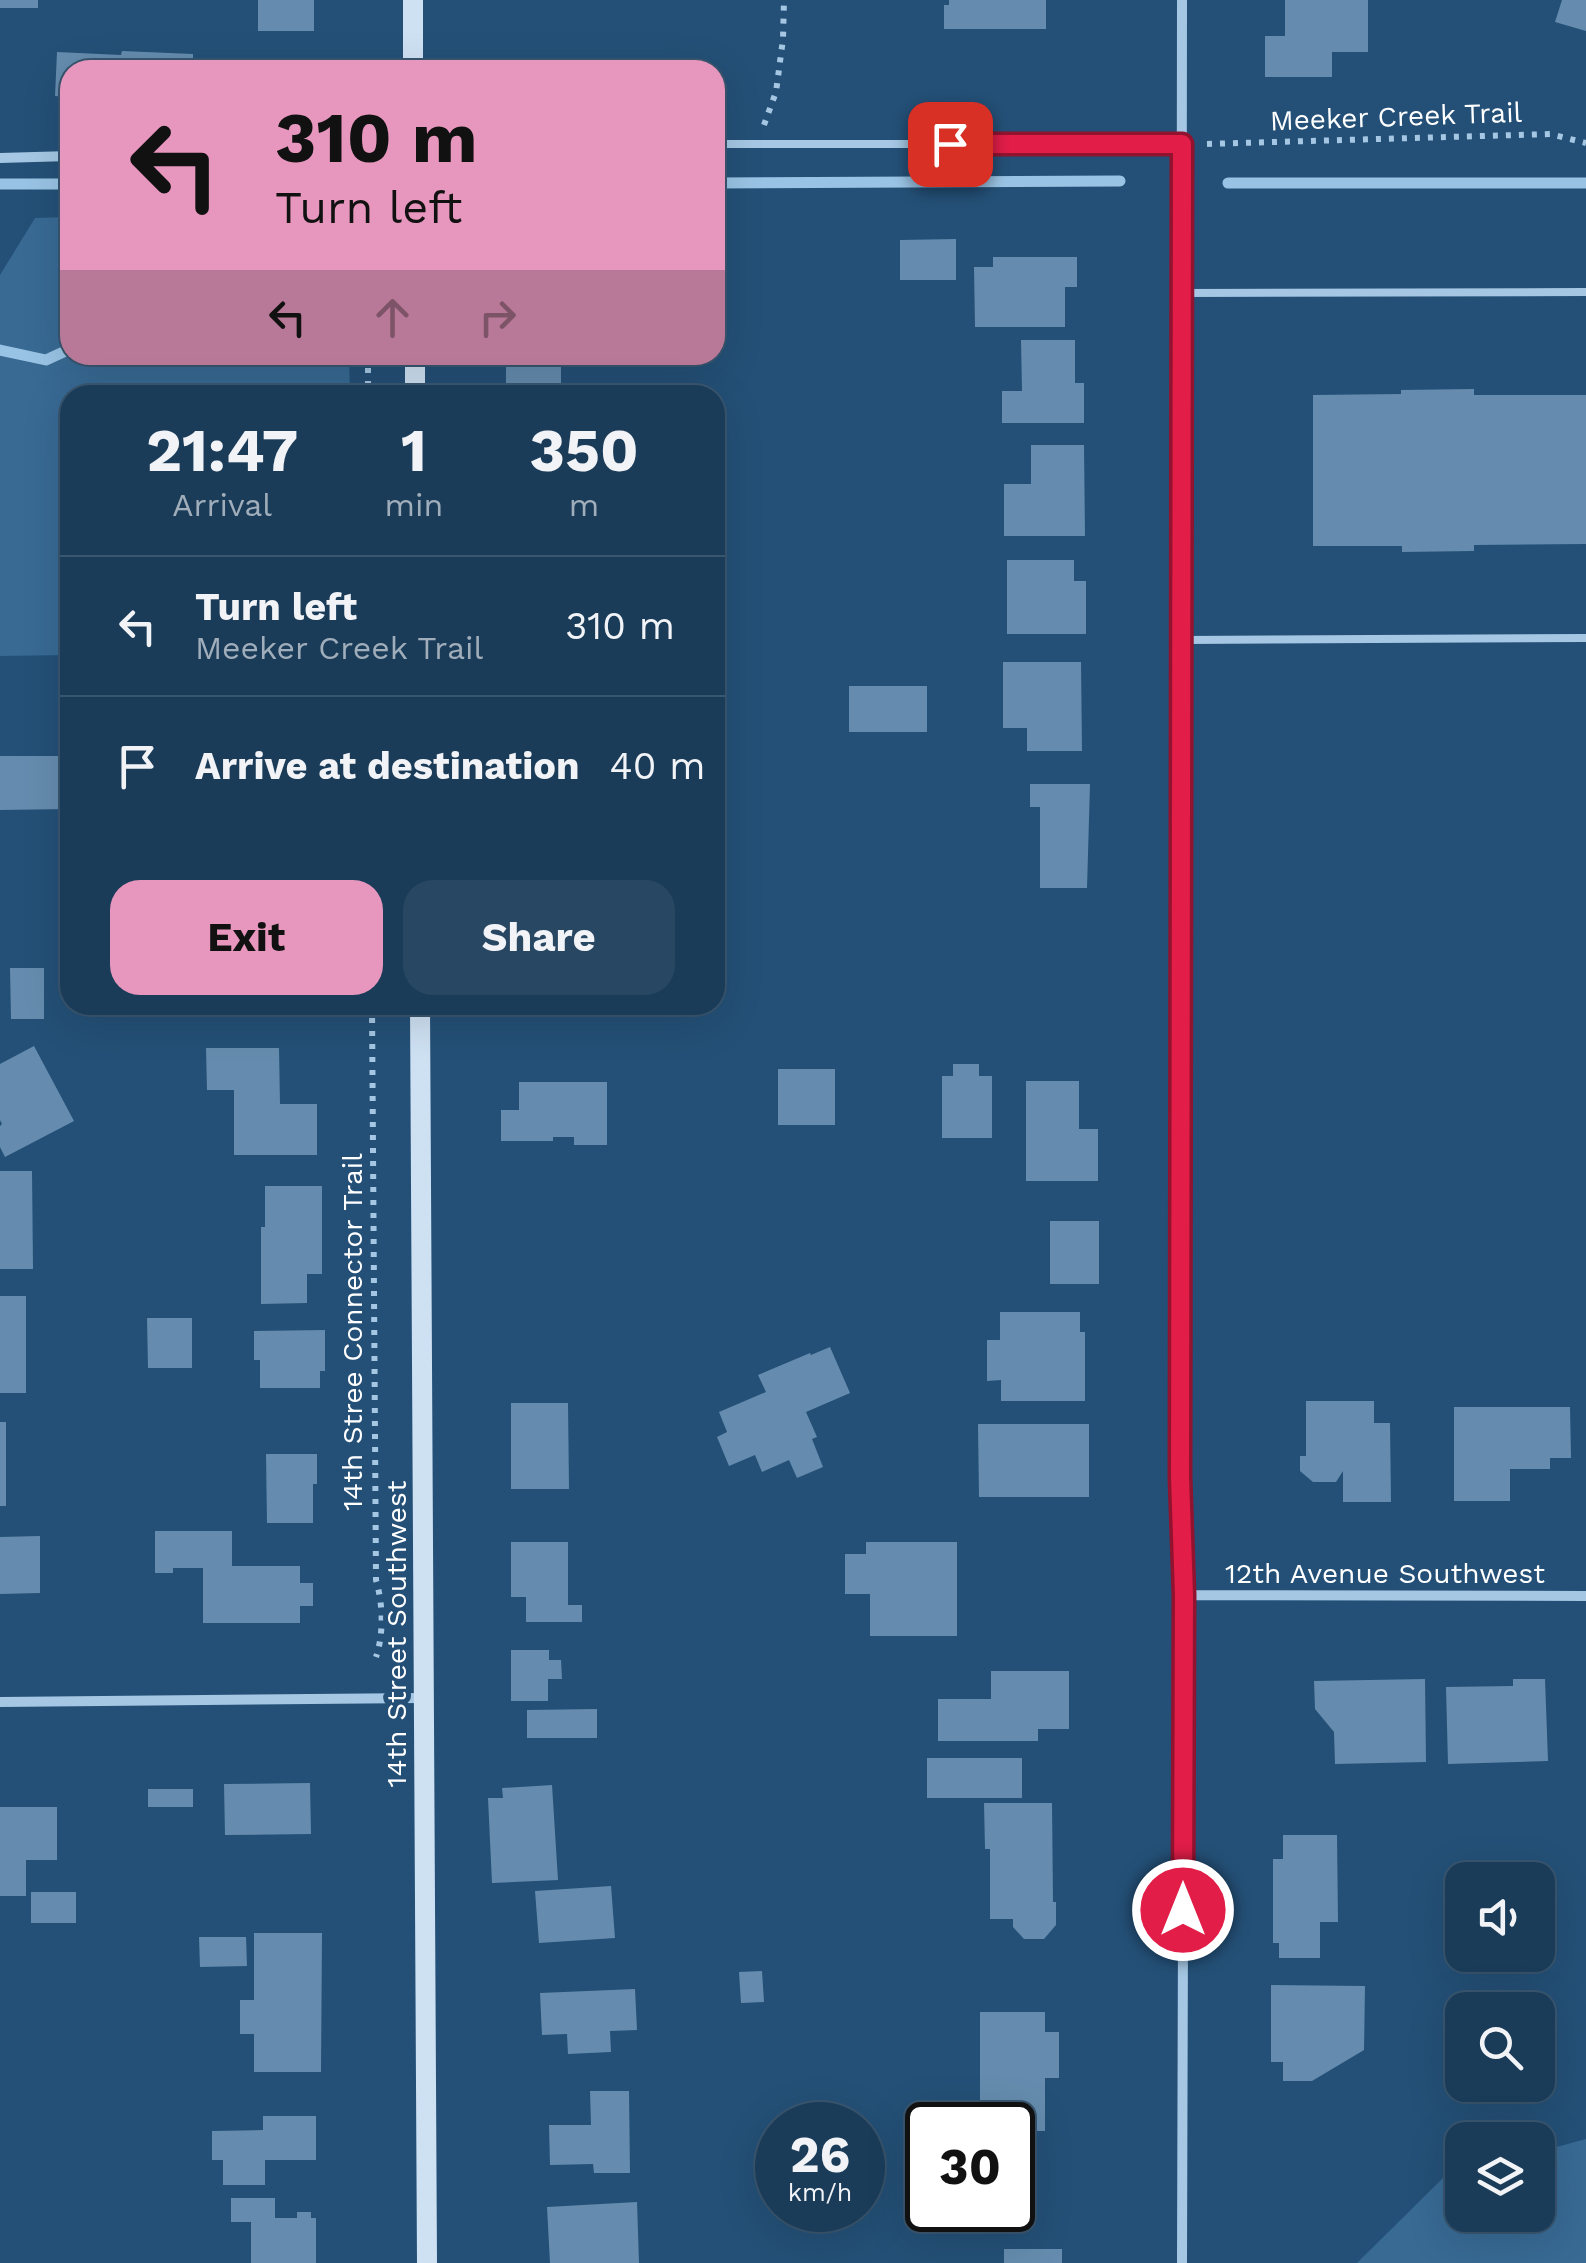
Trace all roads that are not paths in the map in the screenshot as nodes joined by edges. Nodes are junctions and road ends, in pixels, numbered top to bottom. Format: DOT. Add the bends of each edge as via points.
graph roads {
  1 [pos="413,0"];
  2 [pos="1182,0"];
  3 [pos="413,60"];
  4 [pos="725,144"];
  5 [pos="1182,144"];
  6 [pos="60,156"];
  7 [pos="0,158"];
  8 [pos="1586,292"];
  9 [pos="1182,293"];
  10 [pos="1586,638"];
  11 [pos="1182,640"];
  12 [pos="420,1015"];
  13 [pos="1184,1595"];
  14 [pos="1586,1596"];
  15 [pos="424,1698"];
  16 [pos="0,1702"];
  17 [pos="426,2263"];
  18 [pos="1182,2263"];
  1 -- 3 [label="street"];
  2 -- 5 [label="street"];
  4 -- 5 [label="lane"];
  5 -- 9 [label="street"];
  6 -- 7 [label="street"];
  8 -- 9 [label="lane"];
  9 -- 11 [label="street"];
  10 -- 11 [label="lane"];
  11 -- 13 [label="street"];
  12 -- 15 [label="street, 14th Street Southwest"];
  13 -- 14 [label="street, 12th Avenue Southwest"];
  13 -- 18 [label="street"];
  15 -- 16 [label="street"];
  15 -- 17 [label="street, 14th Street Southwest"];
}
